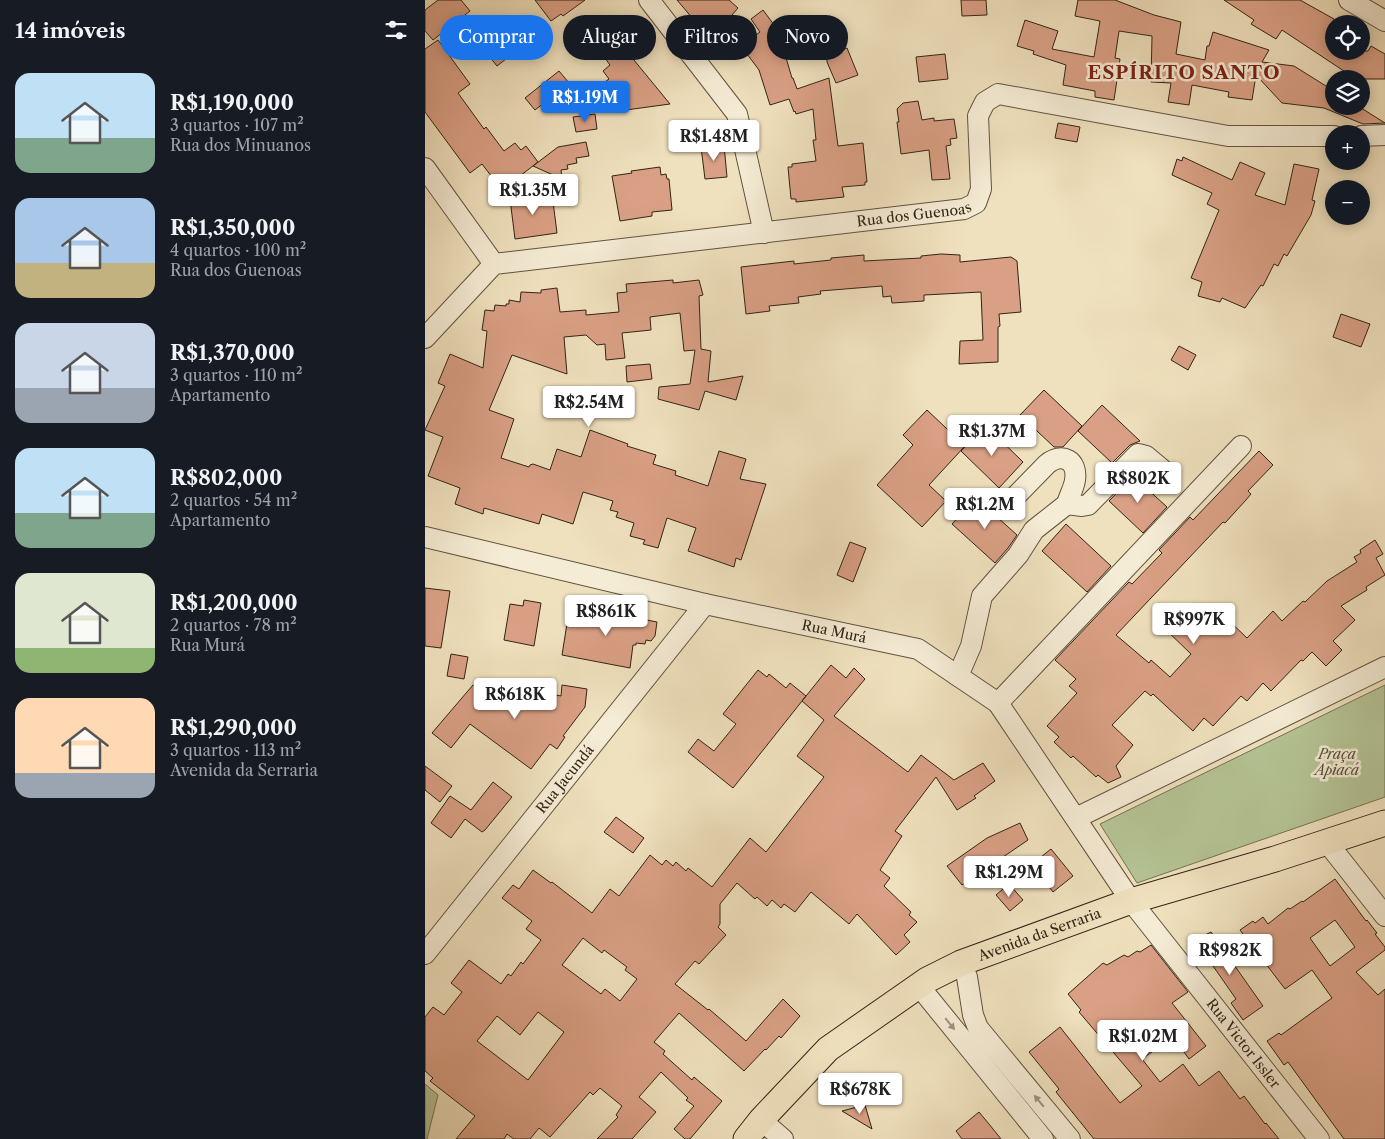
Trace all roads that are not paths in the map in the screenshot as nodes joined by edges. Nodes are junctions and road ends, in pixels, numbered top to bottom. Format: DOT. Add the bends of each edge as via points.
graph roads {
  1 [pos="649,0"];
  2 [pos="1349,0"];
  3 [pos="1385,21"];
  4 [pos="1325,136"];
  5 [pos="425,168"];
  6 [pos="764,233"];
  7 [pos="494,264"];
  8 [pos="425,338"];
  9 [pos="1241,446"];
  10 [pos="1170,476"];
  11 [pos="1067,504"];
  12 [pos="1006,506"];
  13 [pos="425,537"];
  14 [pos="705,604"];
  15 [pos="1385,667"];
  16 [pos="958,676"];
  17 [pos="998,703"];
  18 [pos="1076,818"];
  19 [pos="1385,823"];
  20 [pos="1326,841"];
  21 [pos="1131,900"];
  22 [pos="1385,916"];
  23 [pos="425,954"];
  24 [pos="961,963"];
  25 [pos="919,986"];
  26 [pos="754,1130"];
  27 [pos="783,1139"];
  28 [pos="1043,1139"];
  29 [pos="1070,1139"];
  30 [pos="1319,1139"];
  1 -- 6 [label="street" via="737,114"];
  2 -- 3 [label="street"];
  4 -- 6 [label="street, Rua dos Guenoas" via="1229,136 999,94 985,102 978,116 981,189 971,206"];
  5 -- 7 [label="street"];
  6 -- 7 [label="street, Rua dos Guenoas"];
  7 -- 8 [label="street"];
  9 -- 17 [label="street"];
  10 -- 11 [label="street" via="1146,456 1138,454 1088,505"];
  11 -- 12 [label="street" via="1075,479 1074,467 1061,457 1047,464"];
  11 -- 16 [label="street" via="1034,530 1018,556 980,599 971,646"];
  13 -- 14 [label="street, Rua Murá"];
  14 -- 16 [label="street, Rua Murá" via="919,649"];
  14 -- 23 [label="street, Rua Jacundá"];
  15 -- 18 [label="street"];
  16 -- 17 [label="street, Rua Murá"];
  17 -- 18 [label="street, Rua Murá"];
  18 -- 21 [label="street, Rua Murá"];
  19 -- 20 [label="main road, Avenida da Serraria"];
  20 -- 21 [label="main road, Avenida da Serraria"];
  20 -- 22 [label="street"];
  21 -- 24 [label="main road, Avenida da Serraria"];
  21 -- 30 [label="street, Rua Victor Issler"];
  24 -- 25 [label="main road, Avenida da Serraria"];
  29 -- 24 [label="street, one-way" via="978,1028"];
  25 -- 26 [label="main road, Avenida da Serraria" via="828,1049"];
  25 -- 28 [label="street, one-way"];
  26 -- 27 [label="street"];
}
